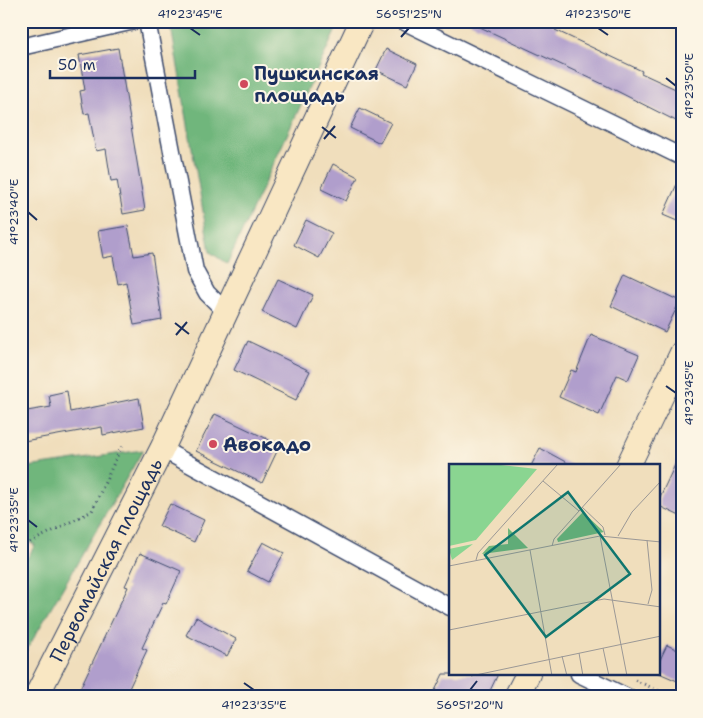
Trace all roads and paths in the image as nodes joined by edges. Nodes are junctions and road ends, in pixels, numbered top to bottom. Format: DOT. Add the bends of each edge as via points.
graph roads {
  1 [pos="134,21"];
  2 [pos="147,21"];
  3 [pos="362,21"];
  4 [pos="403,21"];
  5 [pos="21,47"];
  6 [pos="682,157"];
  7 [pos="226,313"];
  8 [pos="682,353"];
  9 [pos="123,443"];
  10 [pos="162,449"];
  11 [pos="629,464"];
  12 [pos="21,547"];
  13 [pos="449,606"];
  14 [pos="527,676"];
  15 [pos="584,676"];
  16 [pos="632,678"];
  17 [pos="36,697"];
  18 [pos="516,697"];
  19 [pos="627,697"];
  20 [pos="672,697"];
  1 -- 5 [label="street"];
  2 -- 7 [label="street" via="195,271 207,293"];
  3 -- 7 [label="main road"];
  4 -- 6 [label="street"];
  7 -- 10 [label="main road"];
  8 -- 11 [label="main road"];
  9 -- 12 [label="path" via="92,511"];
  10 -- 13 [label="street"];
  10 -- 17 [label="main road, Первомайская площадь"];
  14 -- 18 [label="main road"];
  15 -- 19 [label="street"];
  16 -- 20 [label="path"];
}
